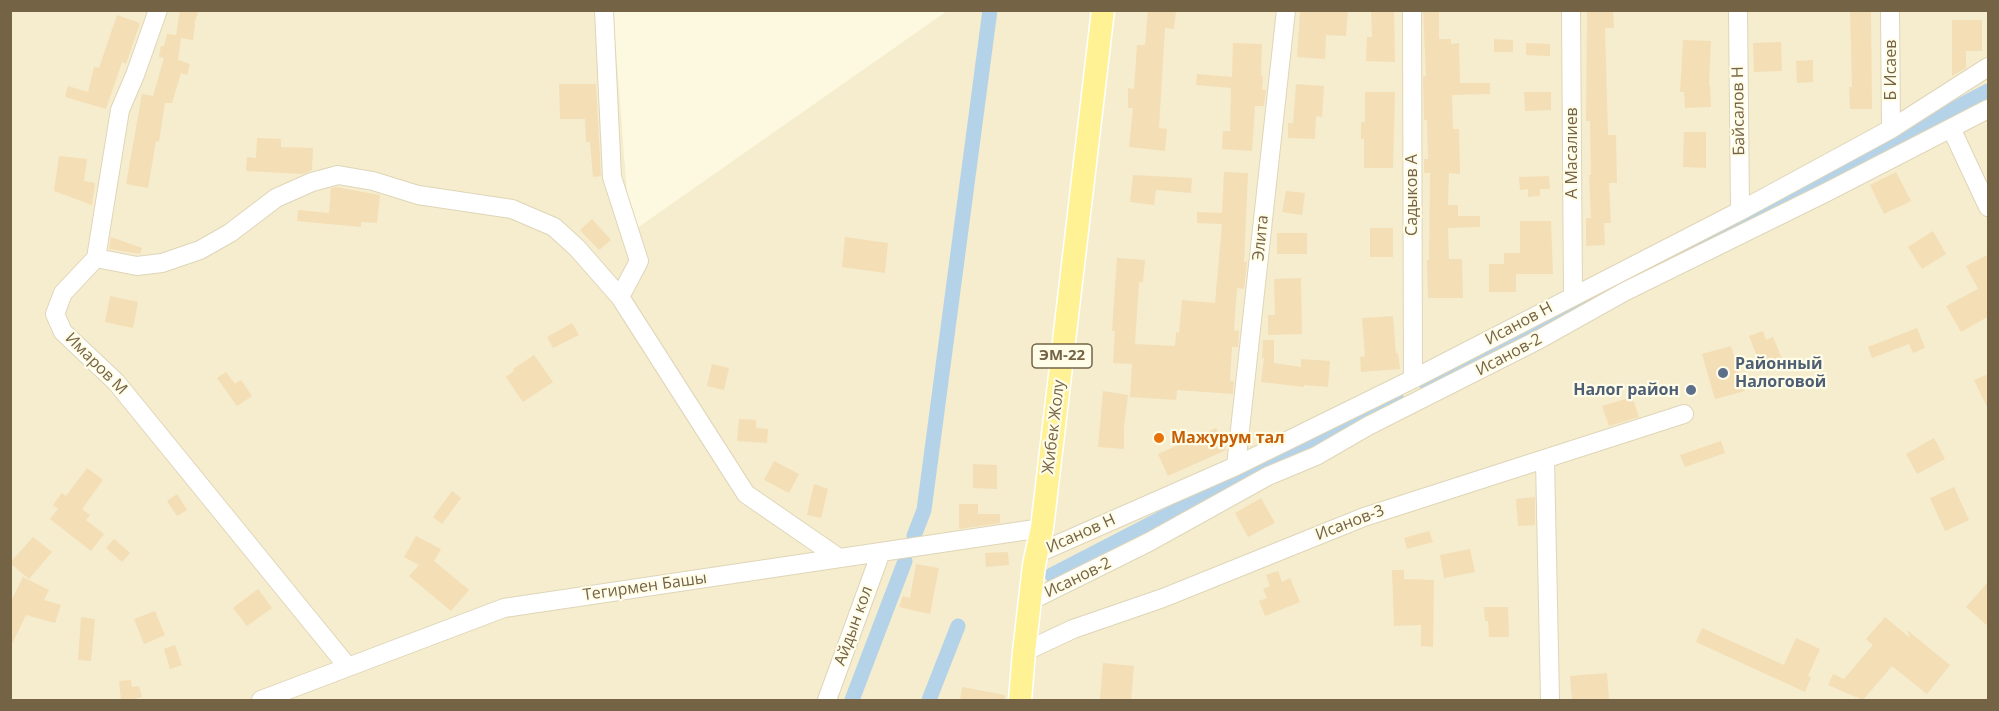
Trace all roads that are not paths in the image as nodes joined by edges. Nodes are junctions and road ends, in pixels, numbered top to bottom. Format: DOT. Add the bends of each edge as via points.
graph roads {
  1 [pos="158,10"];
  2 [pos="604,10"];
  3 [pos="1103,10"];
  4 [pos="1286,10"];
  5 [pos="1412,10"];
  6 [pos="1570,10"];
  7 [pos="1738,10"];
  8 [pos="1890,10"];
  9 [pos="1989,68"];
  10 [pos="1989,109"];
  11 [pos="1952,128"];
  12 [pos="1891,129"];
  13 [pos="1989,207"];
  14 [pos="1740,211"];
  15 [pos="96,258"];
  16 [pos="1573,296"];
  17 [pos="620,297"];
  18 [pos="1413,379"];
  19 [pos="1684,414"];
  20 [pos="1545,460"];
  21 [pos="1236,466"];
  22 [pos="1042,528"];
  23 [pos="881,552"];
  24 [pos="1036,554"];
  25 [pos="839,558"];
  26 [pos="1030,601"];
  27 [pos="1024,652"];
  28 [pos="348,667"];
  29 [pos="261,700"];
  30 [pos="827,700"];
  31 [pos="1020,700"];
  32 [pos="1550,700"];
  1 -- 15 [label="street" via="120,110"];
  2 -- 17 [label="street" via="612,177 639,261"];
  3 -- 22 [label="main road, Жибек Жолу / ЭМ-22"];
  4 -- 21 [label="street, Элита"];
  5 -- 18 [label="street, Садыков А"];
  6 -- 16 [label="street, А Масалиев"];
  7 -- 14 [label="street, Байсалов Н"];
  8 -- 12 [label="street, Б Исаев"];
  9 -- 12 [label="street, Исанов Н"];
  10 -- 11 [label="street, Исанов-2"];
  11 -- 13 [label="street"];
  11 -- 26 [label="street, Исанов-2" via="1624,292 1316,456"];
  12 -- 14 [label="street, Исанов Н"];
  14 -- 16 [label="street, Исанов Н"];
  15 -- 17 [label="street" via="137,266 162,263 200,250 276,198 338,175 418,195 512,209 554,227"];
  15 -- 28 [label="street, Имаров М" via="63,293 55,314 63,332 117,382"];
  16 -- 18 [label="street, Исанов Н"];
  17 -- 25 [label="street" via="746,494"];
  18 -- 21 [label="street, Исанов Н"];
  19 -- 20 [label="street, Исанов-3"];
  20 -- 27 [label="street, Исанов-3" via="1364,517 1163,598 1073,629"];
  20 -- 32 [label="street"];
  21 -- 24 [label="street, Исанов Н"];
  22 -- 23 [label="street, Тегирмен Башы"];
  22 -- 24 [label="main road, Жибек Жолу / ЭМ-22"];
  23 -- 25 [label="street, Тегирмен Башы"];
  23 -- 30 [label="street, Айдын кол"];
  24 -- 26 [label="main road, Жибек Жолу / ЭМ-22"];
  25 -- 28 [label="street, Тегирмен Башы" via="504,608"];
  26 -- 27 [label="main road, Жибек Жолу / ЭМ-22"];
  27 -- 31 [label="main road, Жибек Жолу / ЭМ-22"];
  28 -- 29 [label="street, Тегирмен Башы"];
}
